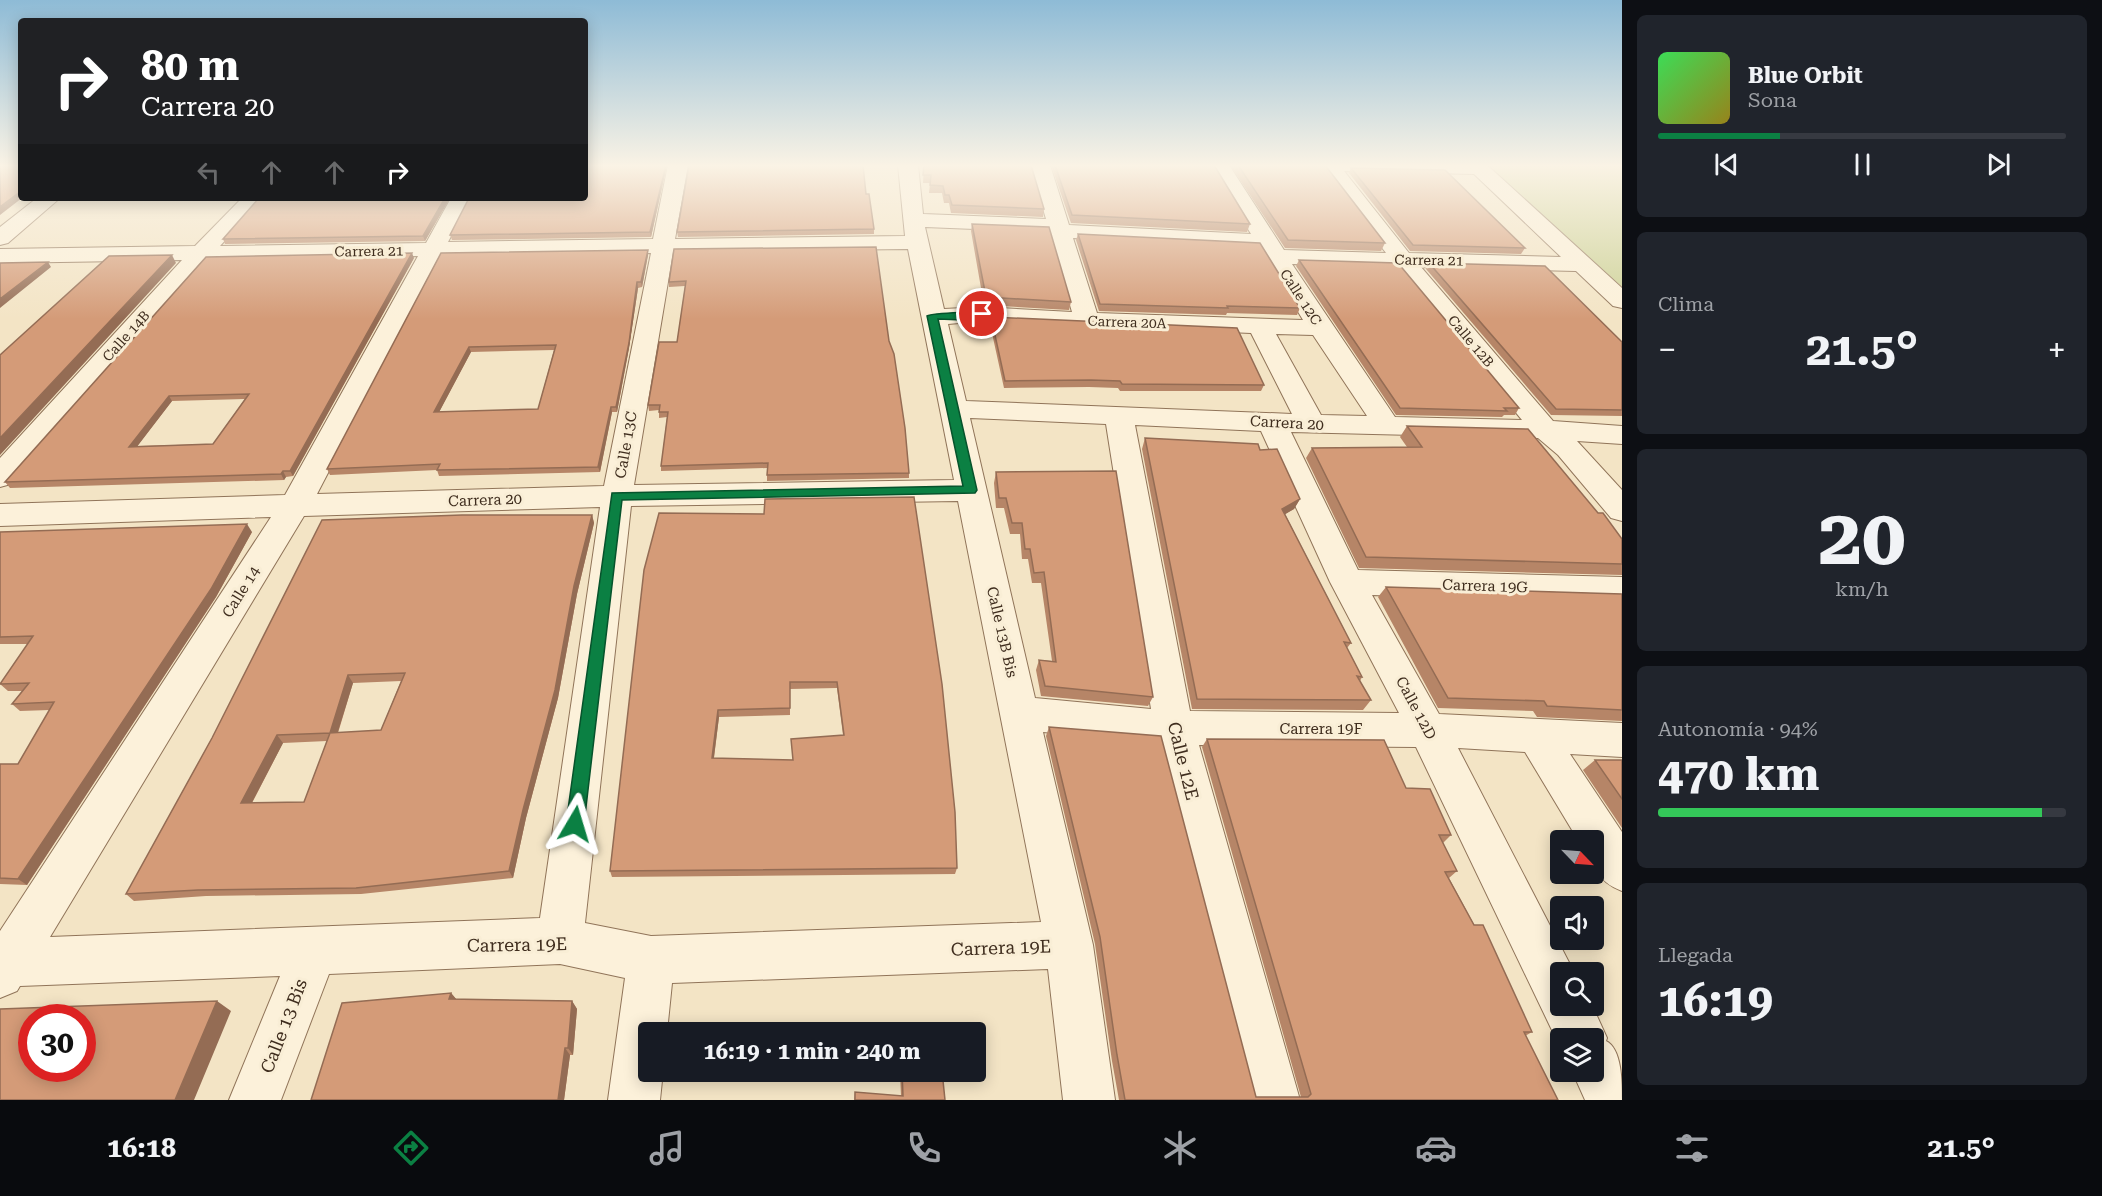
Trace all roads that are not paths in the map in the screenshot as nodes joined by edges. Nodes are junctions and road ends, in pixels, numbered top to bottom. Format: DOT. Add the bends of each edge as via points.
graph roads {
  1 [pos="27,216"];
  2 [pos="236,216"];
  3 [pos="450,216"];
  4 [pos="668,216"];
  5 [pos="913,216"];
  6 [pos="1056,216"];
  7 [pos="1251,216"];
  8 [pos="1369,216"];
  9 [pos="1531,216"];
  10 [pos="1060,229"];
  11 [pos="915,231"];
  12 [pos="0,238"];
  13 [pos="662,246"];
  14 [pos="1271,249"];
  15 [pos="433,250"];
  16 [pos="200,254"];
  17 [pos="0,256"];
  18 [pos="1403,260"];
  19 [pos="1583,264"];
  20 [pos="1622,301"];
  21 [pos="932,316"];
  22 [pos="1087,320"];
  23 [pos="1260,327"];
  24 [pos="1321,328"];
  25 [pos="953,409"];
  26 [pos="1119,416"];
  27 [pos="1271,421"];
  28 [pos="1311,424"];
  29 [pos="1388,427"];
  30 [pos="1545,429"];
  31 [pos="1622,435"];
  32 [pos="0,477"];
  33 [pos="970,490"];
  34 [pos="616,496"];
  35 [pos="295,506"];
  36 [pos="1622,510"];
  37 [pos="0,515"];
  38 [pos="1347,582"];
  39 [pos="1622,590"];
  40 [pos="1020,713"];
  41 [pos="1174,728"];
  42 [pos="1428,730"];
  43 [pos="1538,735"];
  44 [pos="1622,740"];
  45 [pos="1622,870"];
  46 [pos="560,941"];
  47 [pos="1069,945"];
  48 [pos="313,952"];
  49 [pos="651,960"];
  50 [pos="2,967"];
  51 [pos="1550,975"];
  52 [pos="1603,1082"];
  53 [pos="255,1100"];
  54 [pos="634,1100"];
  55 [pos="1089,1100"];
  56 [pos="1274,1100"];
  57 [pos="1612,1100"];
  1 -- 12 [label="street"];
  2 -- 16 [label="street, Calle 14B"];
  3 -- 15 [label="street, Calle 14"];
  4 -- 13 [label="street, Calle 13C"];
  5 -- 11 [label="street, Calle 13B Bis"];
  6 -- 10 [label="street"];
  7 -- 14 [label="street, Calle 12C"];
  8 -- 18 [label="street, Calle 12B"];
  9 -- 19 [label="street"];
  10 -- 11 [label="street, Carrera 21"];
  10 -- 14 [label="street, Carrera 21"];
  10 -- 22 [label="street"];
  11 -- 13 [label="street, Carrera 21"];
  11 -- 21 [label="street, Calle 13B Bis"];
  13 -- 15 [label="street, Carrera 21"];
  13 -- 34 [label="street, Calle 13C"];
  14 -- 18 [label="street, Carrera 21"];
  14 -- 24 [label="street, Calle 12C"];
  15 -- 16 [label="street, Carrera 21"];
  15 -- 35 [label="street, Calle 14"];
  16 -- 17 [label="street, Carrera 21"];
  16 -- 32 [label="street, Calle 14B"];
  18 -- 19 [label="street, Carrera 21"];
  18 -- 30 [label="street, Calle 12B"];
  19 -- 20 [label="street"];
  21 -- 22 [label="street, Carrera 20A" via="982,314"];
  21 -- 25 [label="street, Calle 13B Bis"];
  22 -- 23 [label="street, Carrera 20A"];
  23 -- 24 [label="street, Carrera 20A"];
  23 -- 28 [label="street"];
  24 -- 29 [label="street, Calle 12C"];
  25 -- 26 [label="street, Carrera 20"];
  25 -- 33 [label="street, Calle 13B Bis"];
  26 -- 27 [label="street, Carrera 20"];
  26 -- 41 [label="street, Calle 12E"];
  27 -- 28 [label="street, Carrera 20"];
  27 -- 38 [label="street, Calle 12D"];
  28 -- 29 [label="street, Carrera 20"];
  29 -- 30 [label="street, Carrera 20"];
  30 -- 31 [label="street, Carrera 20"];
  30 -- 36 [label="street, Calle 12B" via="1568,448"];
  33 -- 34 [label="street, Carrera 20"];
  33 -- 40 [label="street, Calle 13B Bis"];
  34 -- 35 [label="street, Carrera 20"];
  34 -- 46 [label="street, Calle 13C"];
  35 -- 37 [label="street, Carrera 20"];
  35 -- 50 [label="street, Calle 14"];
  38 -- 39 [label="street, Carrera 19G"];
  38 -- 42 [label="street, Calle 12D"];
  40 -- 41 [label="street, Carrera 19F"];
  40 -- 47 [label="street, Calle 13B Bis"];
  41 -- 42 [label="street, Carrera 19F"];
  41 -- 56 [label="street, Calle 12E"];
  42 -- 43 [label="street, Carrera 19F"];
  42 -- 51 [label="street, Calle 12D"];
  43 -- 44 [label="street, Carrera 19F"];
  43 -- 45 [label="street"];
  46 -- 48 [label="street, Carrera 19E"];
  46 -- 49 [label="street, Carrera 19E"];
  47 -- 49 [label="street, Carrera 19E"];
  47 -- 55 [label="street, Calle 13B Bis"];
  48 -- 50 [label="street, Carrera 19E"];
  48 -- 53 [label="street, Calle 13 Bis"];
  49 -- 54 [label="street"];
  52 -- 57 [label="street"];
}
